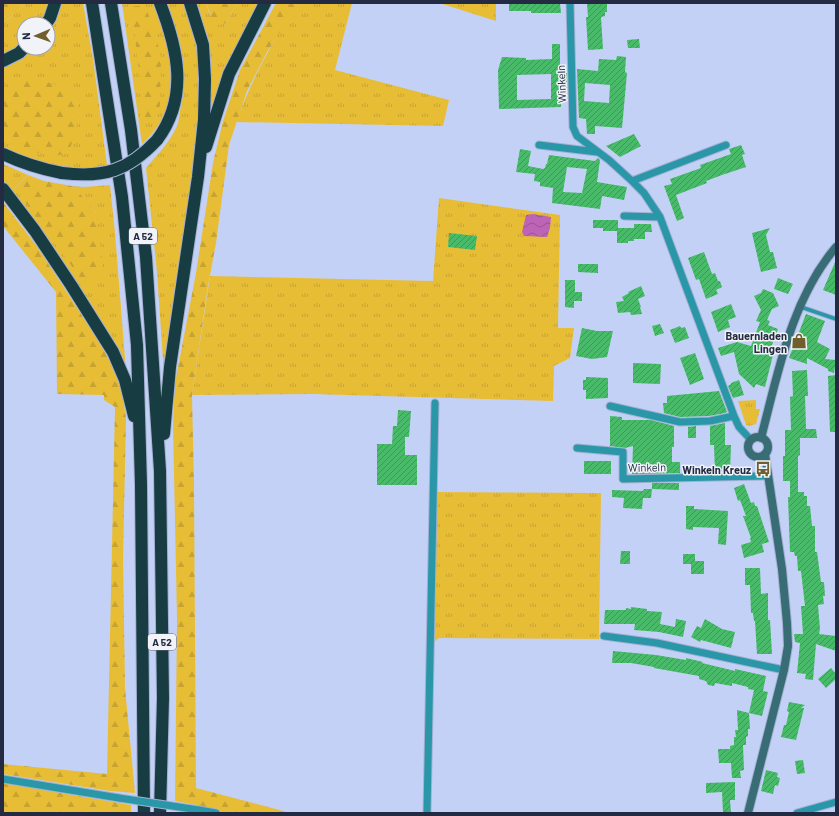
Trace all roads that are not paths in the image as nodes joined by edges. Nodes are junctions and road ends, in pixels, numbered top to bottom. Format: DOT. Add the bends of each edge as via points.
graph roads {
  1 [pos="55,3"];
  2 [pos="92,3"];
  3 [pos="111,3"];
  4 [pos="160,3"];
  5 [pos="190,3"];
  6 [pos="265,3"];
  7 [pos="570,3"];
  8 [pos="51,16"];
  9 [pos="16,54"];
  10 [pos="3,61"];
  11 [pos="539,145"];
  12 [pos="726,145"];
  13 [pos="599,152"];
  14 [pos="3,154"];
  15 [pos="198,177"];
  16 [pos="632,181"];
  17 [pos="3,189"];
  18 [pos="624,216"];
  19 [pos="660,217"];
  20 [pos="836,247"];
  21 [pos="800,306"];
  22 [pos="836,319"];
  23 [pos="435,403"];
  24 [pos="610,406"];
  25 [pos="734,416"];
  26 [pos="761,438"];
  27 [pos="751,440"];
  28 [pos="140,441"];
  29 [pos="577,448"];
  30 [pos="765,454"];
  31 [pos="160,471"];
  32 [pos="768,476"];
  33 [pos="604,636"];
  34 [pos="784,670"];
  35 [pos="3,779"];
  36 [pos="836,802"];
  37 [pos="144,813"];
  38 [pos="160,813"];
  39 [pos="216,813"];
  40 [pos="427,813"];
  41 [pos="748,813"];
  42 [pos="797,813"];
  1 -- 8 [label="highway"];
  2 -- 28 [label="highway, A 52" via="122,204 137,345"];
  3 -- 31 [label="highway, A 52" via="131,130 146,257"];
  4 -- 14 [label="highway, bridge" via="173,45 178,87 174,109 157,140 124,167 82,176 37,168"];
  5 -- 15 [label="highway" via="202,46 205,79"];
  6 -- 15 [label="highway" via="229,74"];
  7 -- 13 [label="street, Winkeln" via="573,127 577,136"];
  9 -- 10 [label="highway"];
  11 -- 13 [label="street"];
  12 -- 16 [label="street"];
  13 -- 16 [label="street, Winkeln"];
  15 -- 31 [label="highway" via="170,367"];
  16 -- 19 [label="street, Winkeln" via="644,193"];
  17 -- 28 [label="highway" via="35,231 113,352 125,380"];
  18 -- 19 [label="street"];
  19 -- 25 [label="street, Winkeln"];
  20 -- 21 [label="street"];
  21 -- 22 [label="lane"];
  21 -- 26 [label="street"];
  23 -- 40 [label="street"];
  24 -- 25 [label="street" via="680,422 710,421"];
  25 -- 27 [label="street, Winkeln" via="739,427"];
  26 -- 27 [label="street"];
  26 -- 30 [label="street" via="767,446"];
  27 -- 30 [label="street, Winkeln" via="748,447 752,455 758,457"];
  28 -- 37 [label="highway, A 52"];
  29 -- 32 [label="street, Winkeln" via="623,452 623,478"];
  30 -- 32 [label="street"];
  31 -- 38 [label="highway, A 52" via="163,698"];
  32 -- 34 [label="street" via="787,623 788,646"];
  33 -- 34 [label="street" via="657,643"];
  34 -- 41 [label="street"];
  35 -- 39 [label="street, bridge"];
  36 -- 42 [label="street"];
}
